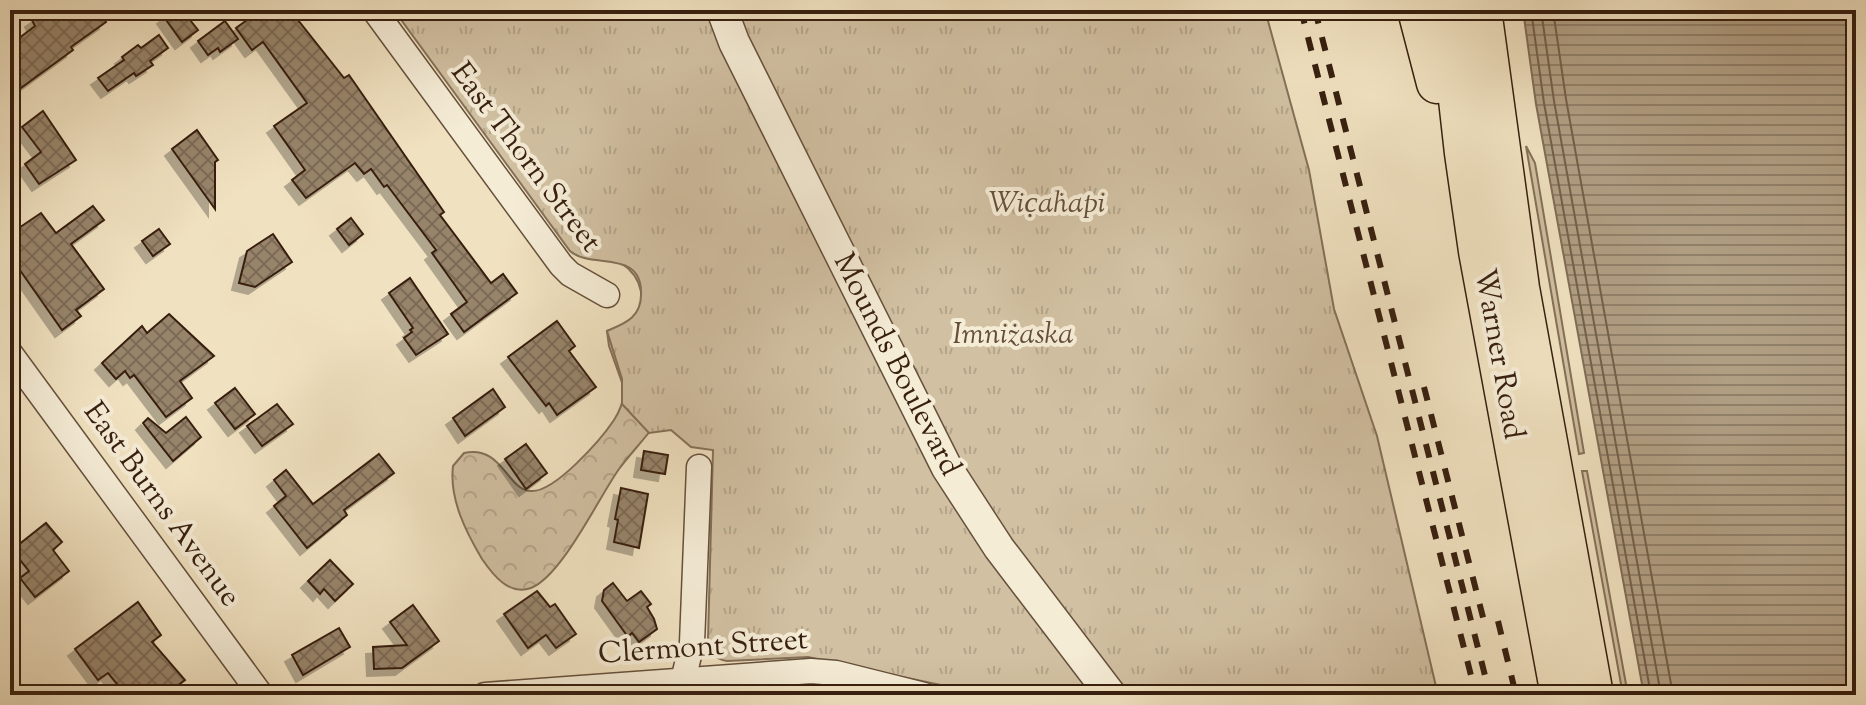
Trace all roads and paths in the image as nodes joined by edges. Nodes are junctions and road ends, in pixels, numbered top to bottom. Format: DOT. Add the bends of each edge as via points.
graph roads {
  1 [pos="374,10"];
  2 [pos="722,10"];
  3 [pos="1418,10"];
  4 [pos="1449,10"];
  5 [pos="1481,10"];
  6 [pos="1479,251"];
  7 [pos="607,295"];
  8 [pos="10,353"];
  9 [pos="699,467"];
  10 [pos="682,687"];
  11 [pos="1105,693"];
  12 [pos="261,695"];
  13 [pos="485,695"];
  14 [pos="924,695"];
  15 [pos="1561,695"];
  16 [pos="1593,695"];
  1 -- 7 [label="street, East Thorn Street" via="561,265"];
  2 -- 11 [label="street, Mounds Boulevard" via="941,459"];
  3 -- 6 [label="highway"];
  4 -- 6 [label="highway, Warner Road"];
  5 -- 16 [label="highway, Warner Road" via="1519,288"];
  6 -- 15 [label="highway, Warner Road"];
  8 -- 12 [label="street, East Burns Avenue"];
  9 -- 10 [label="street" via="692,643"];
  10 -- 13 [label="street, Clermont Street"];
  10 -- 14 [label="street, Clermont Street" via="819,672"];
}
